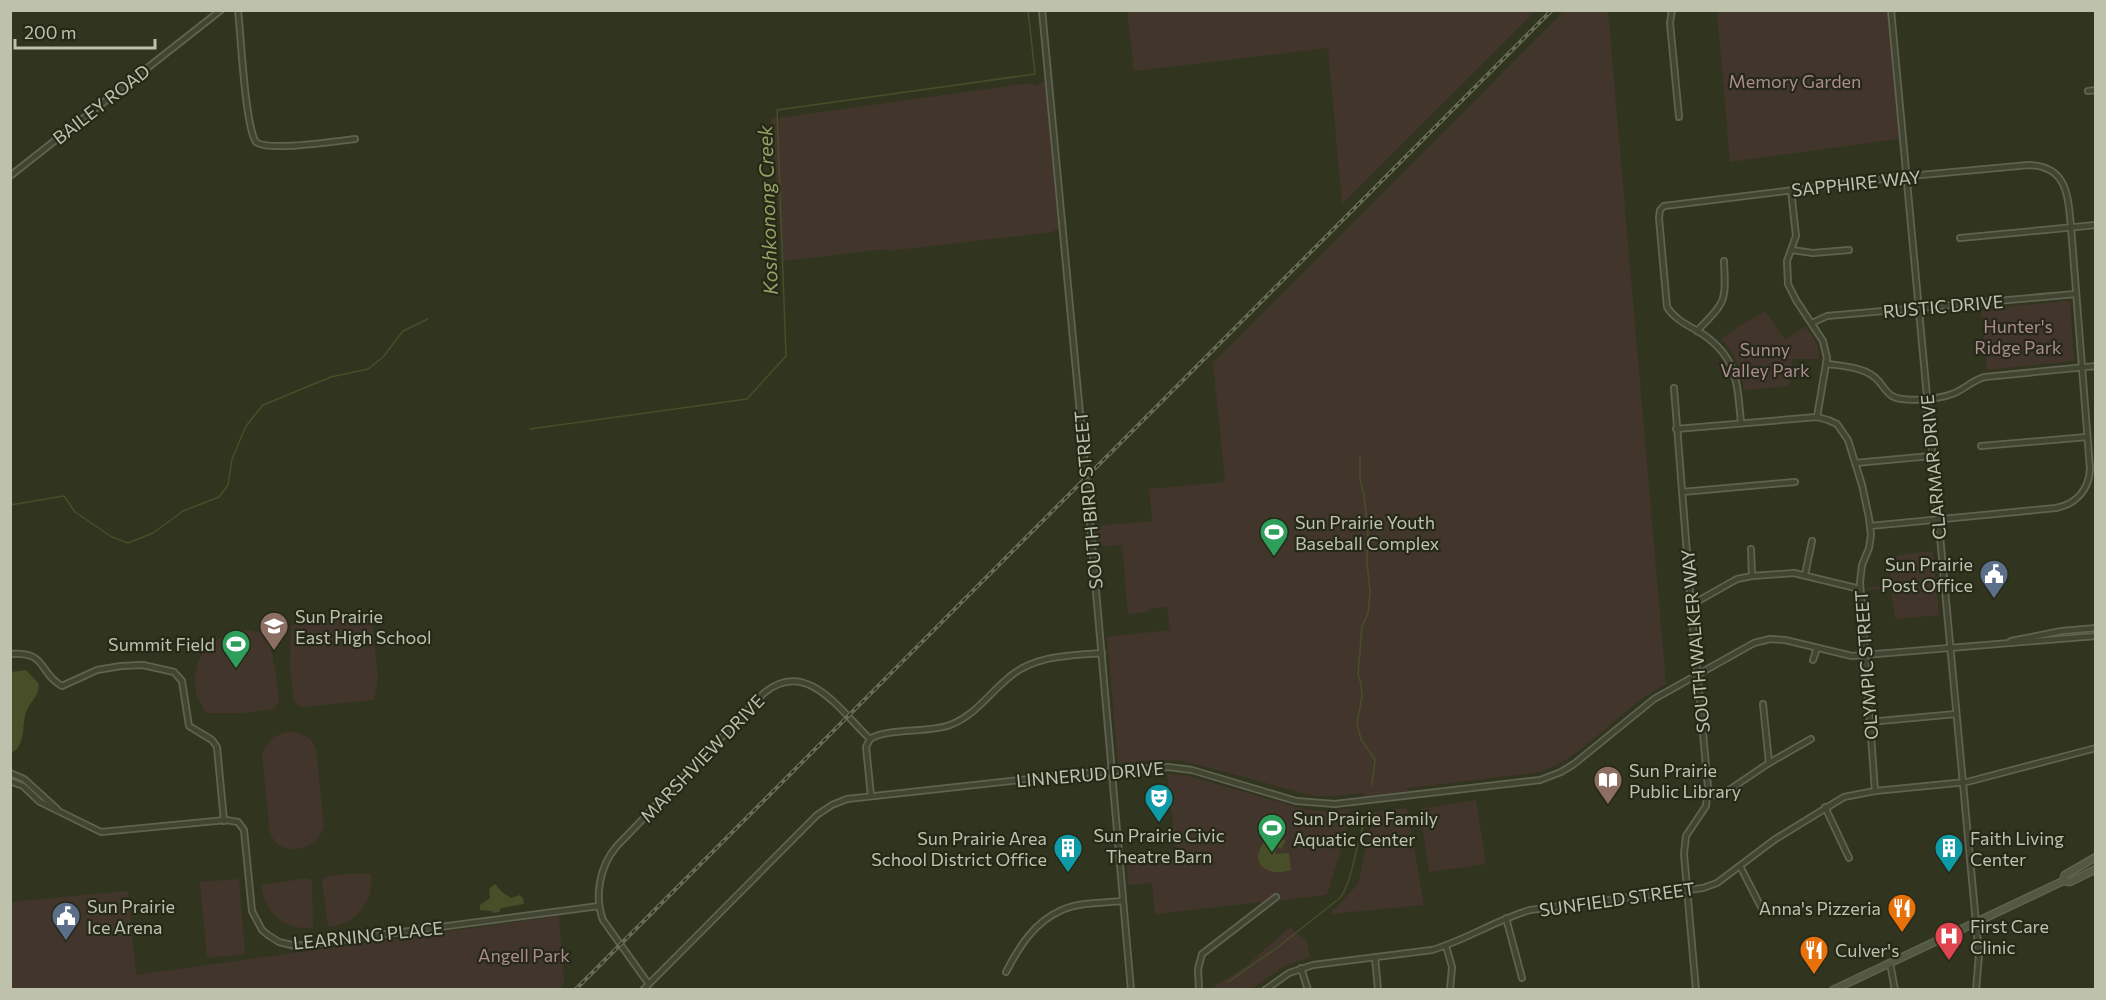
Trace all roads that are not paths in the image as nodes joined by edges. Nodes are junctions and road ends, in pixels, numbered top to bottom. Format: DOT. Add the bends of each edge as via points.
graph roads {
  1 [pos="221,10"];
  2 [pos="238,10"];
  3 [pos="1042,10"];
  4 [pos="1672,10"];
  5 [pos="1891,10"];
  6 [pos="2096,90"];
  7 [pos="2088,91"];
  8 [pos="1679,117"];
  9 [pos="355,139"];
  10 [pos="10,176"];
  11 [pos="1905,177"];
  12 [pos="1791,190"];
  13 [pos="2096,225"];
  14 [pos="2071,227"];
  15 [pos="1960,238"];
  16 [pos="1792,250"];
  17 [pos="1849,250"];
  18 [pos="1725,261"];
  19 [pos="2076,294"];
  20 [pos="1918,308"];
  21 [pos="1812,323"];
  22 [pos="1697,331"];
  23 [pos="1828,363"];
  24 [pos="2096,366"];
  25 [pos="2083,367"];
  26 [pos="1674,388"];
  27 [pos="1927,398"];
  28 [pos="1817,417"];
  29 [pos="1741,423"];
  30 [pos="1676,429"];
  31 [pos="2087,436"];
  32 [pos="1981,446"];
  33 [pos="1931,456"];
  34 [pos="1856,463"];
  35 [pos="1794,482"];
  36 [pos="1682,492"];
  37 [pos="1937,519"];
  38 [pos="1870,526"];
  39 [pos="1812,541"];
  40 [pos="1751,549"];
  41 [pos="1805,574"];
  42 [pos="1752,576"];
  43 [pos="1860,589"];
  44 [pos="1691,605"];
  45 [pos="2096,628"];
  46 [pos="2096,636"];
  47 [pos="1996,643"];
  48 [pos="1950,647"];
  49 [pos="1817,648"];
  50 [pos="1102,653"];
  51 [pos="10,654"];
  52 [pos="1866,655"];
  53 [pos="1814,660"];
  54 [pos="1698,673"];
  55 [pos="1763,704"];
  56 [pos="1956,714"];
  57 [pos="1869,722"];
  58 [pos="870,739"];
  59 [pos="1811,739"];
  60 [pos="2096,748"];
  61 [pos="1769,763"];
  62 [pos="1112,772"];
  63 [pos="10,773"];
  64 [pos="10,781"];
  65 [pos="1963,782"];
  66 [pos="1875,791"];
  67 [pos="871,796"];
  68 [pos="1708,796"];
  69 [pos="1825,807"];
  70 [pos="57,809"];
  71 [pos="224,820"];
  72 [pos="2096,857"];
  73 [pos="1849,858"];
  74 [pos="1740,866"];
  75 [pos="2096,868"];
  76 [pos="2063,881"];
  77 [pos="1686,890"];
  78 [pos="1276,897"];
  79 [pos="1123,901"];
  80 [pos="599,906"];
  81 [pos="1761,907"];
  82 [pos="1506,918"];
  83 [pos="1975,923"];
  84 [pos="1446,946"];
  85 [pos="1375,957"];
  86 [pos="1890,963"];
  87 [pos="1301,968"];
  88 [pos="1006,972"];
  89 [pos="1522,978"];
  90 [pos="648,983"];
  91 [pos="643,990"];
  92 [pos="1131,990"];
  93 [pos="1199,990"];
  94 [pos="1265,990"];
  95 [pos="1308,990"];
  96 [pos="1378,990"];
  97 [pos="1450,990"];
  98 [pos="1696,990"];
  99 [pos="1833,990"];
  100 [pos="1895,990"];
  101 [pos="1976,990"];
  1 -- 10 [label="street, BAILEY ROAD"];
  2 -- 9 [label="street" via="253,139 261,145"];
  3 -- 50 [label="street, SOUTH BIRD STREET"];
  4 -- 8 [label="street"];
  5 -- 11 [label="street, CLARMAR DRIVE"];
  6 -- 7 [label="street"];
  11 -- 12 [label="street, SAPPHIRE WAY"];
  11 -- 14 [label="street, SAPPHIRE WAY" via="2042,167 2058,176 2067,188"];
  11 -- 20 [label="street, CLARMAR DRIVE"];
  12 -- 16 [label="street" via="1796,236"];
  12 -- 22 [label="street, SAPPHIRE WAY" via="1662,208 1659,218 1667,307"];
  13 -- 14 [label="street"];
  14 -- 15 [label="street"];
  14 -- 19 [label="street"];
  16 -- 17 [label="street"];
  16 -- 21 [label="street" via="1788,284"];
  18 -- 22 [label="street" via="1725,297"];
  19 -- 20 [label="street, RUSTIC DRIVE"];
  19 -- 25 [label="street"];
  20 -- 21 [label="street, RUSTIC DRIVE" via="1827,316"];
  20 -- 27 [label="street, CLARMAR DRIVE"];
  21 -- 23 [label="street" via="1825,346"];
  22 -- 29 [label="street" via="1730,361 1736,376"];
  23 -- 27 [label="street" via="1866,372 1896,398"];
  23 -- 28 [label="street"];
  24 -- 25 [label="street"];
  25 -- 27 [label="street" via="1985,377 1952,394"];
  25 -- 31 [label="street"];
  26 -- 30 [label="street, SOUTH WALKER WAY"];
  27 -- 33 [label="street, CLARMAR DRIVE"];
  28 -- 29 [label="street"];
  28 -- 34 [label="street, OLYMPIC STREET" via="1843,431"];
  29 -- 30 [label="street"];
  30 -- 36 [label="street, SOUTH WALKER WAY"];
  31 -- 32 [label="street"];
  31 -- 37 [label="street" via="2090,476 2082,493 2070,503 2056,508"];
  33 -- 34 [label="street"];
  33 -- 37 [label="street, CLARMAR DRIVE"];
  34 -- 38 [label="street, OLYMPIC STREET"];
  35 -- 36 [label="street"];
  36 -- 44 [label="street, SOUTH WALKER WAY"];
  37 -- 38 [label="street"];
  37 -- 48 [label="street, CLARMAR DRIVE"];
  38 -- 43 [label="street, OLYMPIC STREET"];
  39 -- 41 [label="street"];
  40 -- 42 [label="street"];
  41 -- 42 [label="street"];
  41 -- 43 [label="street"];
  42 -- 44 [label="street" via="1737,579"];
  43 -- 52 [label="street, OLYMPIC STREET"];
  44 -- 54 [label="street, SOUTH WALKER WAY"];
  45 -- 47 [label="street, LINNERUD DRIVE"];
  46 -- 47 [label="street, LINNERUD DRIVE"];
  47 -- 48 [label="street, LINNERUD DRIVE"];
  48 -- 52 [label="street, LINNERUD DRIVE"];
  48 -- 56 [label="street, CLARMAR DRIVE"];
  49 -- 52 [label="street, LINNERUD DRIVE" via="1845,656"];
  49 -- 53 [label="street"];
  49 -- 54 [label="street, LINNERUD DRIVE" via="1785,640 1764,640"];
  50 -- 58 [label="street" via="1051,658 1028,665 1006,679 974,712 949,726 880,734"];
  50 -- 62 [label="street, SOUTH BIRD STREET"];
  51 -- 71 [label="street" via="33,655 62,686 97,670 121,666 143,665 174,672 182,681 189,726 217,747"];
  52 -- 57 [label="street, OLYMPIC STREET"];
  54 -- 62 [label="street, LINNERUD DRIVE" via="1644,706 1568,768 1540,780 1318,804 1180,768"];
  54 -- 68 [label="street, SOUTH WALKER WAY"];
  55 -- 61 [label="street"];
  56 -- 57 [label="street"];
  56 -- 65 [label="street, CLARMAR DRIVE"];
  57 -- 66 [label="street, OLYMPIC STREET"];
  58 -- 67 [label="street" via="866,747"];
  58 -- 80 [label="street, MARSHVIEW DRIVE" via="819,689 800,681 774,686 616,847 604,868"];
  59 -- 61 [label="street"];
  60 -- 65 [label="street, SUNFIELD STREET"];
  61 -- 68 [label="street" via="1726,792"];
  62 -- 67 [label="street, LINNERUD DRIVE"];
  62 -- 79 [label="street, SOUTH BIRD STREET"];
  63 -- 70 [label="street" via="24,779"];
  64 -- 70 [label="street"];
  65 -- 66 [label="street, SUNFIELD STREET"];
  65 -- 83 [label="street, CLARMAR DRIVE"];
  66 -- 69 [label="street, SUNFIELD STREET" via="1844,797"];
  67 -- 90 [label="street, LINNERUD DRIVE" via="839,802 817,815"];
  68 -- 77 [label="street" via="1703,814 1686,836"];
  69 -- 73 [label="street"];
  69 -- 74 [label="street, SUNFIELD STREET"];
  70 -- 71 [label="street" via="105,833"];
  71 -- 80 [label="street, LEARNING PLACE" via="238,822 243,830 252,911 262,930 286,944 349,940"];
  72 -- 76 [label="main road" via="2065,875"];
  74 -- 77 [label="street, SUNFIELD STREET" via="1712,885"];
  74 -- 81 [label="street"];
  75 -- 76 [label="main road" via="2070,882"];
  76 -- 83 [label="main road"];
  77 -- 82 [label="street, SUNFIELD STREET" via="1542,908"];
  77 -- 98 [label="street"];
  78 -- 93 [label="street" via="1202,954"];
  79 -- 88 [label="street" via="1076,906 1049,917 1027,936"];
  79 -- 92 [label="street, SOUTH BIRD STREET"];
  80 -- 90 [label="street" via="603,920"];
  82 -- 84 [label="street, SUNFIELD STREET"];
  82 -- 89 [label="street"];
  83 -- 86 [label="main road"];
  83 -- 101 [label="street, CLARMAR DRIVE" via="1979,956"];
  84 -- 85 [label="street, SUNFIELD STREET"];
  84 -- 97 [label="street" via="1452,967"];
  85 -- 87 [label="street, SUNFIELD STREET"];
  85 -- 96 [label="street"];
  86 -- 99 [label="main road"];
  86 -- 100 [label="street"];
  87 -- 94 [label="street, SUNFIELD STREET"];
  87 -- 95 [label="street"];
  90 -- 91 [label="street, LINNERUD DRIVE"];
}
